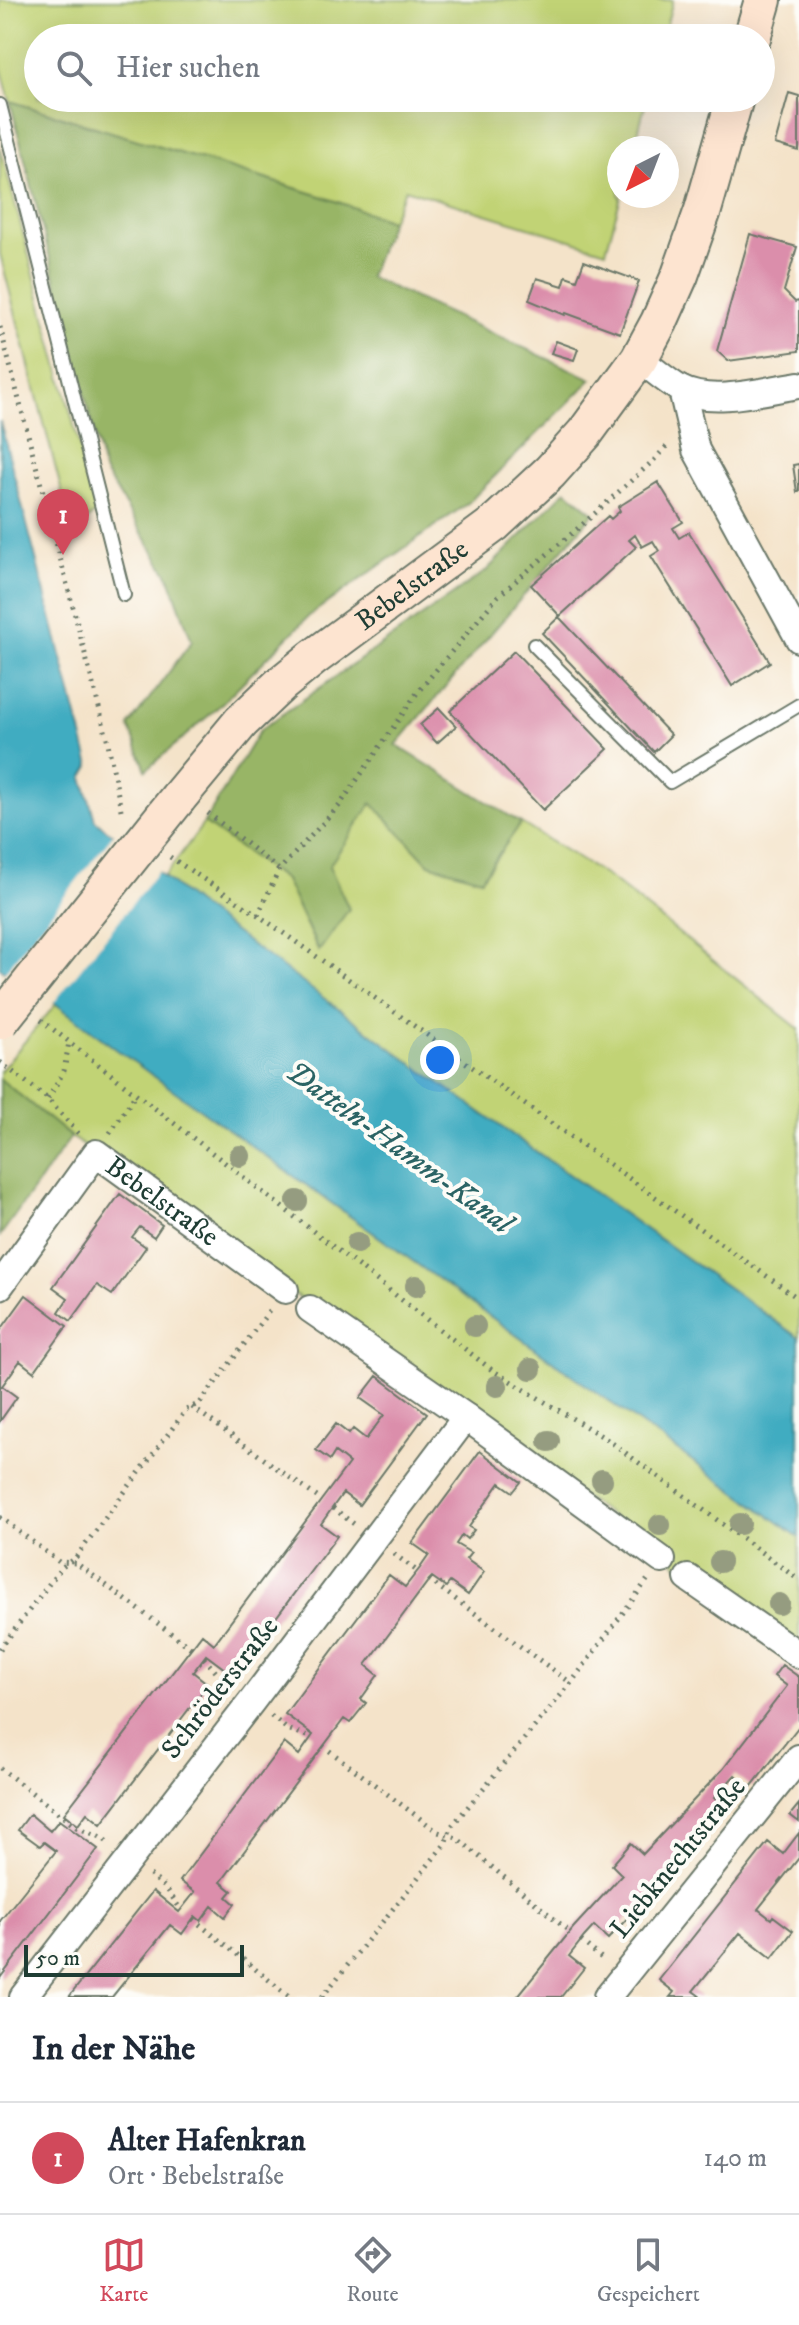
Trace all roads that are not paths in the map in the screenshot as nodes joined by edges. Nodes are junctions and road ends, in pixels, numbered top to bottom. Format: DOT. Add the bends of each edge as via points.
graph roads {
  1 [pos="763,0"];
  2 [pos="756,24"];
  3 [pos="0,105"];
  4 [pos="731,112"];
  5 [pos="639,359"];
  6 [pos="799,385"];
  7 [pos="682,390"];
  8 [pos="124,595"];
  9 [pos="799,639"];
  10 [pos="534,645"];
  11 [pos="799,705"];
  12 [pos="0,1021"];
  13 [pos="0,1286"];
  14 [pos="285,1290"];
  15 [pos="310,1309"];
  16 [pos="466,1417"];
  17 [pos="662,1560"];
  18 [pos="688,1578"];
  19 [pos="799,1655"];
  20 [pos="799,1758"];
  21 [pos="23,1997"];
  22 [pos="607,1997"];
  1 -- 2 [label="main road"];
  3 -- 8 [label="lane"];
  4 -- 5 [label="main road, Bebelstraße" via="680,275"];
  5 -- 7 [label="street"];
  5 -- 12 [label="main road, Bebelstraße, bridge" via="585,433 494,524 281,684 241,722"];
  6 -- 7 [label="street" via="728,396"];
  7 -- 9 [label="street" via="696,450"];
  10 -- 11 [label="lane" via="670,782"];
  13 -- 14 [label="street, Bebelstraße" via="96,1153"];
  15 -- 16 [label="street"];
  16 -- 17 [label="street"];
  16 -- 21 [label="street, Schröderstraße"];
  18 -- 19 [label="street"];
  20 -- 22 [label="street, Liebknechtstraße"];
}
